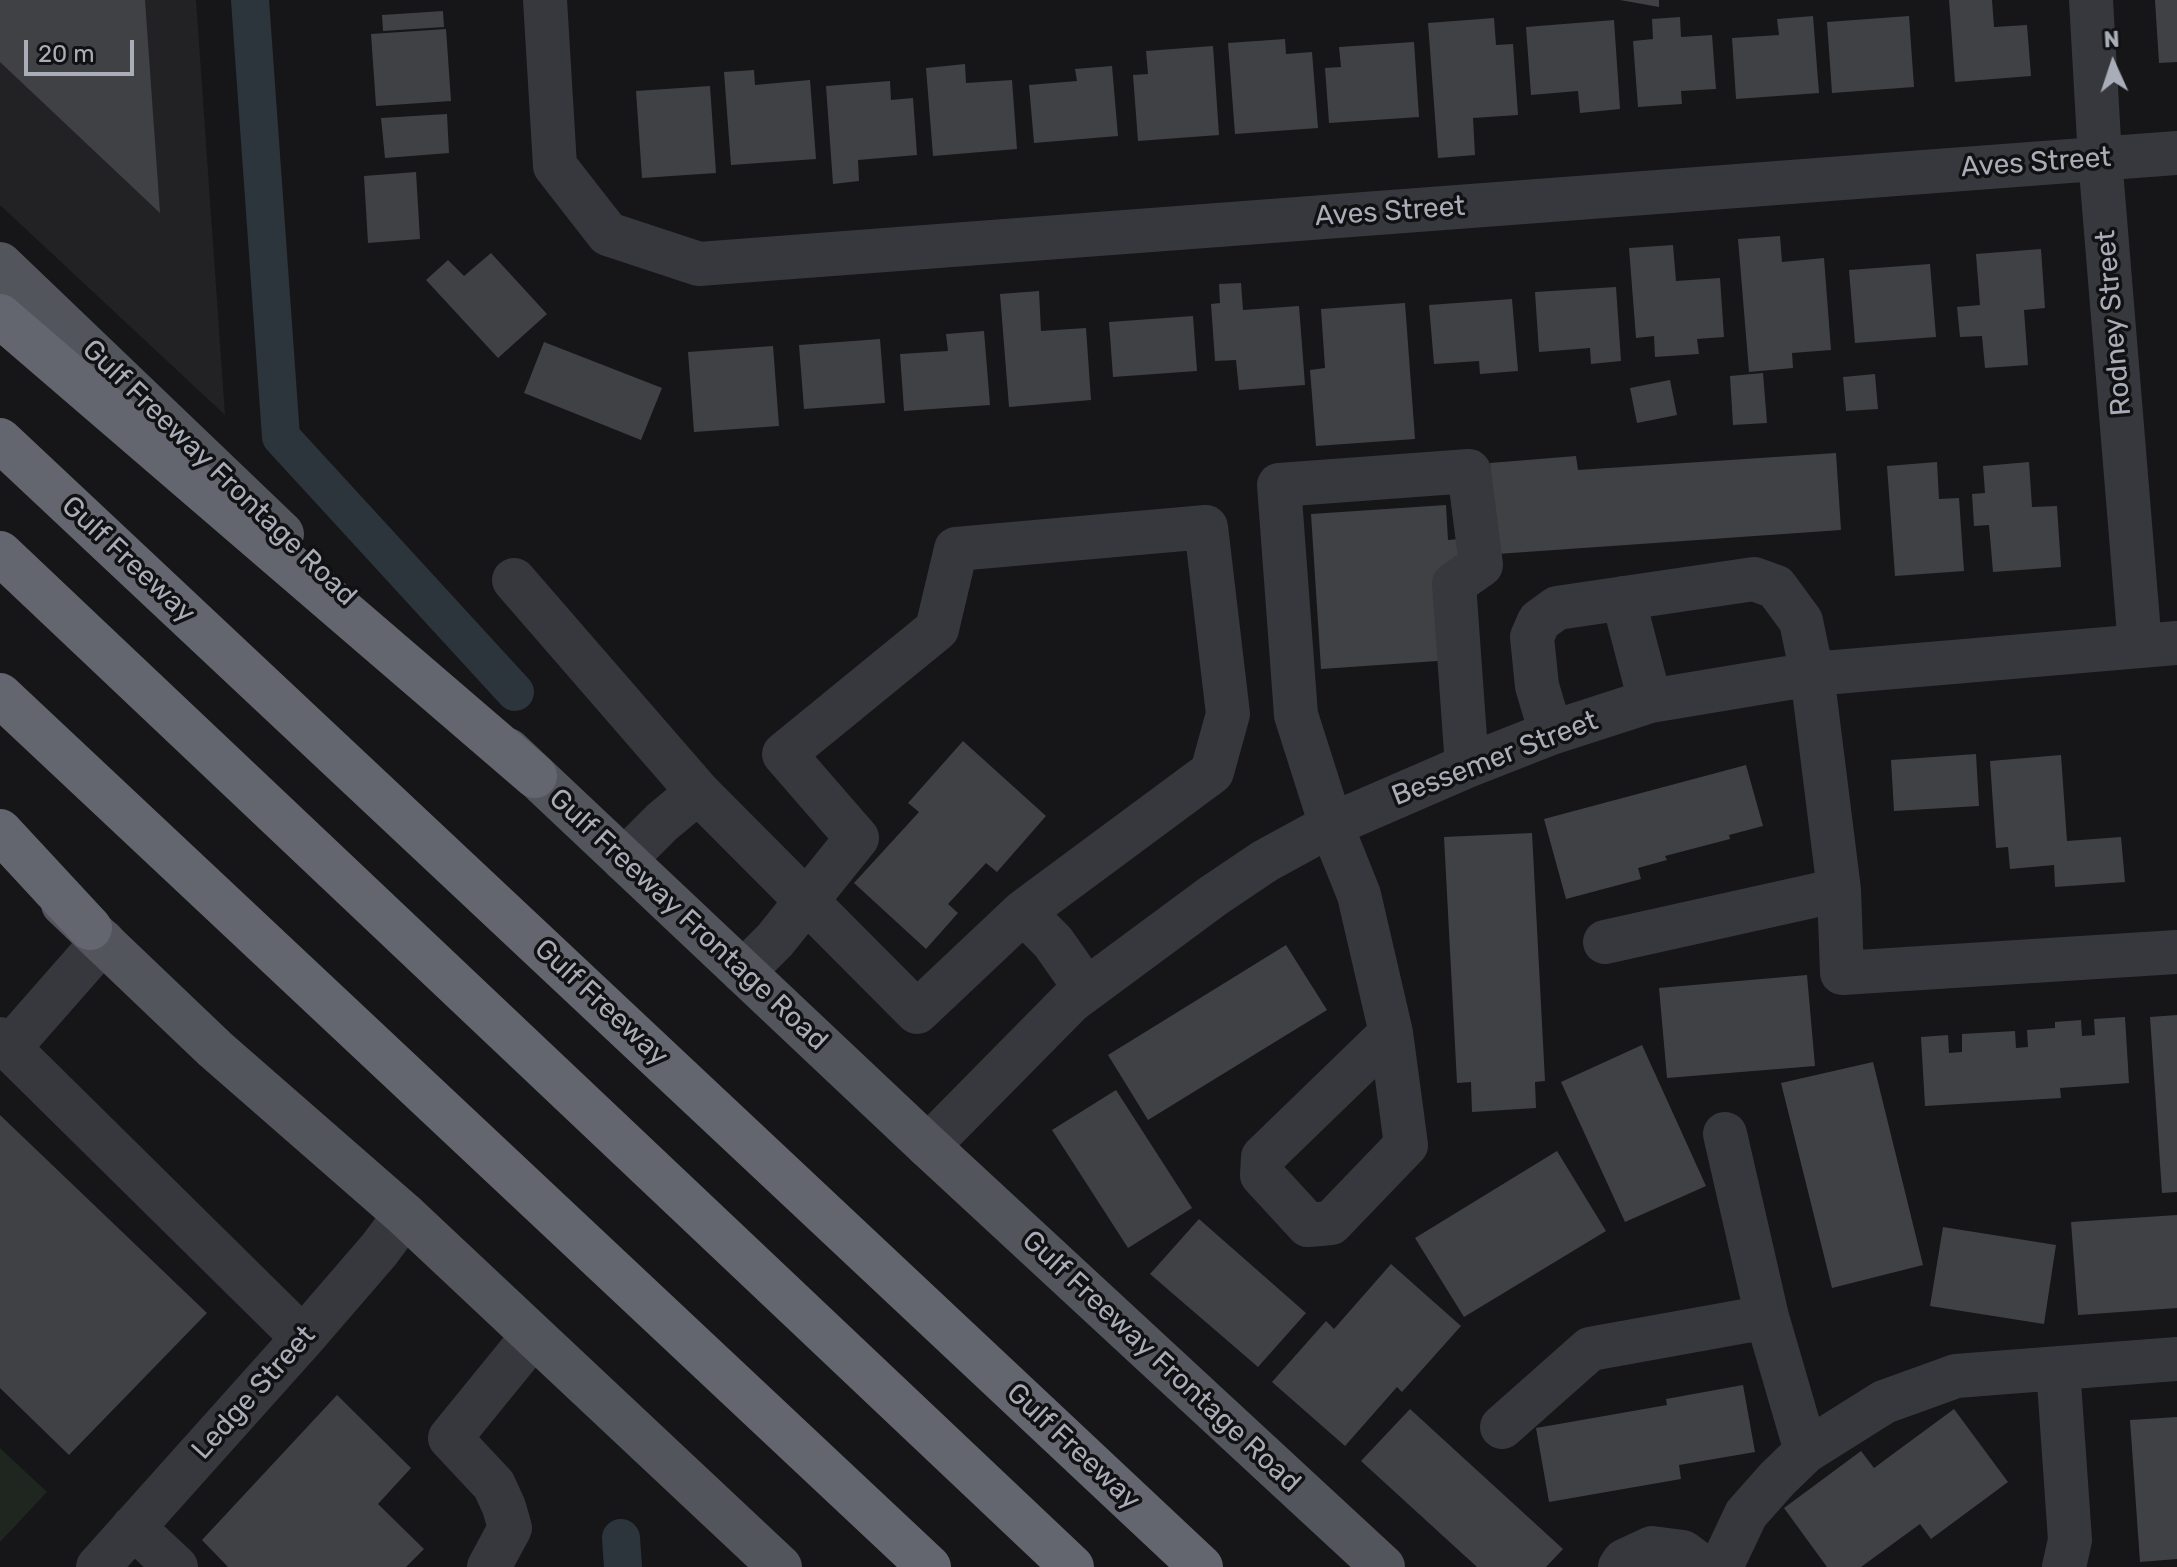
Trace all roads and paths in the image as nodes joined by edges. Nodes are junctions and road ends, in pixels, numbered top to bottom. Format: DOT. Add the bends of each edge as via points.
graph roads {
  1 [pos="545,0"];
  2 [pos="2091,0"];
  3 [pos="2177,153"];
  4 [pos="2100,158"];
  5 [pos="0,264"];
  6 [pos="0,316"];
  7 [pos="0,440"];
  8 [pos="0,553"];
  9 [pos="514,580"];
  10 [pos="1623,598"];
  11 [pos="2159,644"];
  12 [pos="1812,674"];
  13 [pos="0,695"];
  14 [pos="1650,701"];
  15 [pos="1551,733"];
  16 [pos="1467,766"];
  17 [pos="535,776"];
  18 [pos="698,792"];
  19 [pos="1331,825"];
  20 [pos="0,831"];
  21 [pos="0,845"];
  22 [pos="624,860"];
  23 [pos="1839,890"];
  24 [pos="807,899"];
  25 [pos="1023,912"];
  26 [pos="96,934"];
  27 [pos="1605,942"];
  28 [pos="2177,952"];
  29 [pos="743,972"];
  30 [pos="1086,989"];
  31 [pos="1391,1033"];
  32 [pos="4,1044"];
  33 [pos="1725,1134"];
  34 [pos="928,1146"];
  35 [pos="405,1215"];
  36 [pos="1767,1317"];
  37 [pos="533,1336"];
  38 [pos="303,1338"];
  39 [pos="2177,1359"];
  40 [pos="2058,1368"];
  41 [pos="1502,1427"];
  42 [pos="1806,1451"];
  43 [pos="133,1527"];
  44 [pos="1702,1562"];
  45 [pos="771,1563"];
  46 [pos="98,1567"];
  47 [pos="176,1567"];
  48 [pos="489,1567"];
  49 [pos="929,1567"];
  50 [pos="1072,1567"];
  51 [pos="1201,1567"];
  52 [pos="1383,1567"];
  53 [pos="1620,1567"];
  54 [pos="2064,1567"];
  1 -- 4 [label="street, Aves Street" via="555,166 608,234 699,264"];
  2 -- 4 [label="street, Rodney Street"];
  3 -- 4 [label="street, Aves Street"];
  4 -- 11 [label="street, Rodney Street"];
  5 -- 17 [label="main road, Gulf Freeway Frontage Road"];
  6 -- 17 [label="highway"];
  7 -- 51 [label="highway, Gulf Freeway"];
  8 -- 50 [label="highway"];
  9 -- 18 [label="street"];
  10 -- 12 [label="street" via="1754,579 1776,587 1801,621"];
  10 -- 14 [label="street"];
  10 -- 15 [label="street" via="1557,608 1539,621 1532,637 1537,686"];
  11 -- 12 [label="street, Bessemer Street"];
  12 -- 14 [label="street, Bessemer Street"];
  12 -- 23 [label="street"];
  13 -- 49 [label="highway"];
  14 -- 15 [label="street, Bessemer Street"];
  15 -- 16 [label="street, Bessemer Street"];
  16 -- 19 [label="street, Bessemer Street"];
  16 -- 19 [label="street" via="1454,584 1481,565 1469,471 1279,485 1296,715"];
  17 -- 22 [label="main road, Gulf Freeway Frontage Road"];
  18 -- 22 [label="street"];
  18 -- 24 [label="street"];
  19 -- 30 [label="street, Bessemer Street" via="1265,861"];
  19 -- 31 [label="street" via="1359,895"];
  20 -- 26 [label="highway"];
  21 -- 26 [label="main road"];
  22 -- 29 [label="main road, Gulf Freeway Frontage Road"];
  23 -- 27 [label="street"];
  23 -- 28 [label="street" via="1842,973"];
  24 -- 25 [label="street" via="917,1012"];
  24 -- 25 [label="street" via="857,838 784,754 937,629 956,549 1206,527 1228,714 1212,772"];
  24 -- 29 [label="street"];
  25 -- 30 [label="street" via="1053,942"];
  26 -- 32 [label="street"];
  26 -- 35 [label="main road" via="215,1049"];
  29 -- 34 [label="main road, Gulf Freeway Frontage Road"];
  30 -- 34 [label="street, Bessemer Street"];
  32 -- 38 [label="street"];
  33 -- 36 [label="street"];
  34 -- 52 [label="main road, Gulf Freeway Frontage Road"];
  35 -- 37 [label="main road"];
  35 -- 38 [label="street, Ledge Street"];
  36 -- 41 [label="street" via="1590,1349"];
  36 -- 42 [label="street"];
  37 -- 45 [label="main road"];
  37 -- 48 [label="street" via="450,1438 494,1485 504,1507 510,1528"];
  38 -- 43 [label="street, Ledge Street"];
  39 -- 40 [label="street"];
  40 -- 42 [label="street" via="1956,1376 1884,1402"];
  40 -- 54 [label="street" via="2070,1540"];
  42 -- 44 [label="street"];
  43 -- 46 [label="street, Ledge Street"];
  43 -- 47 [label="street"];
  44 -- 53 [label="street" via="1652,1548"];
}
